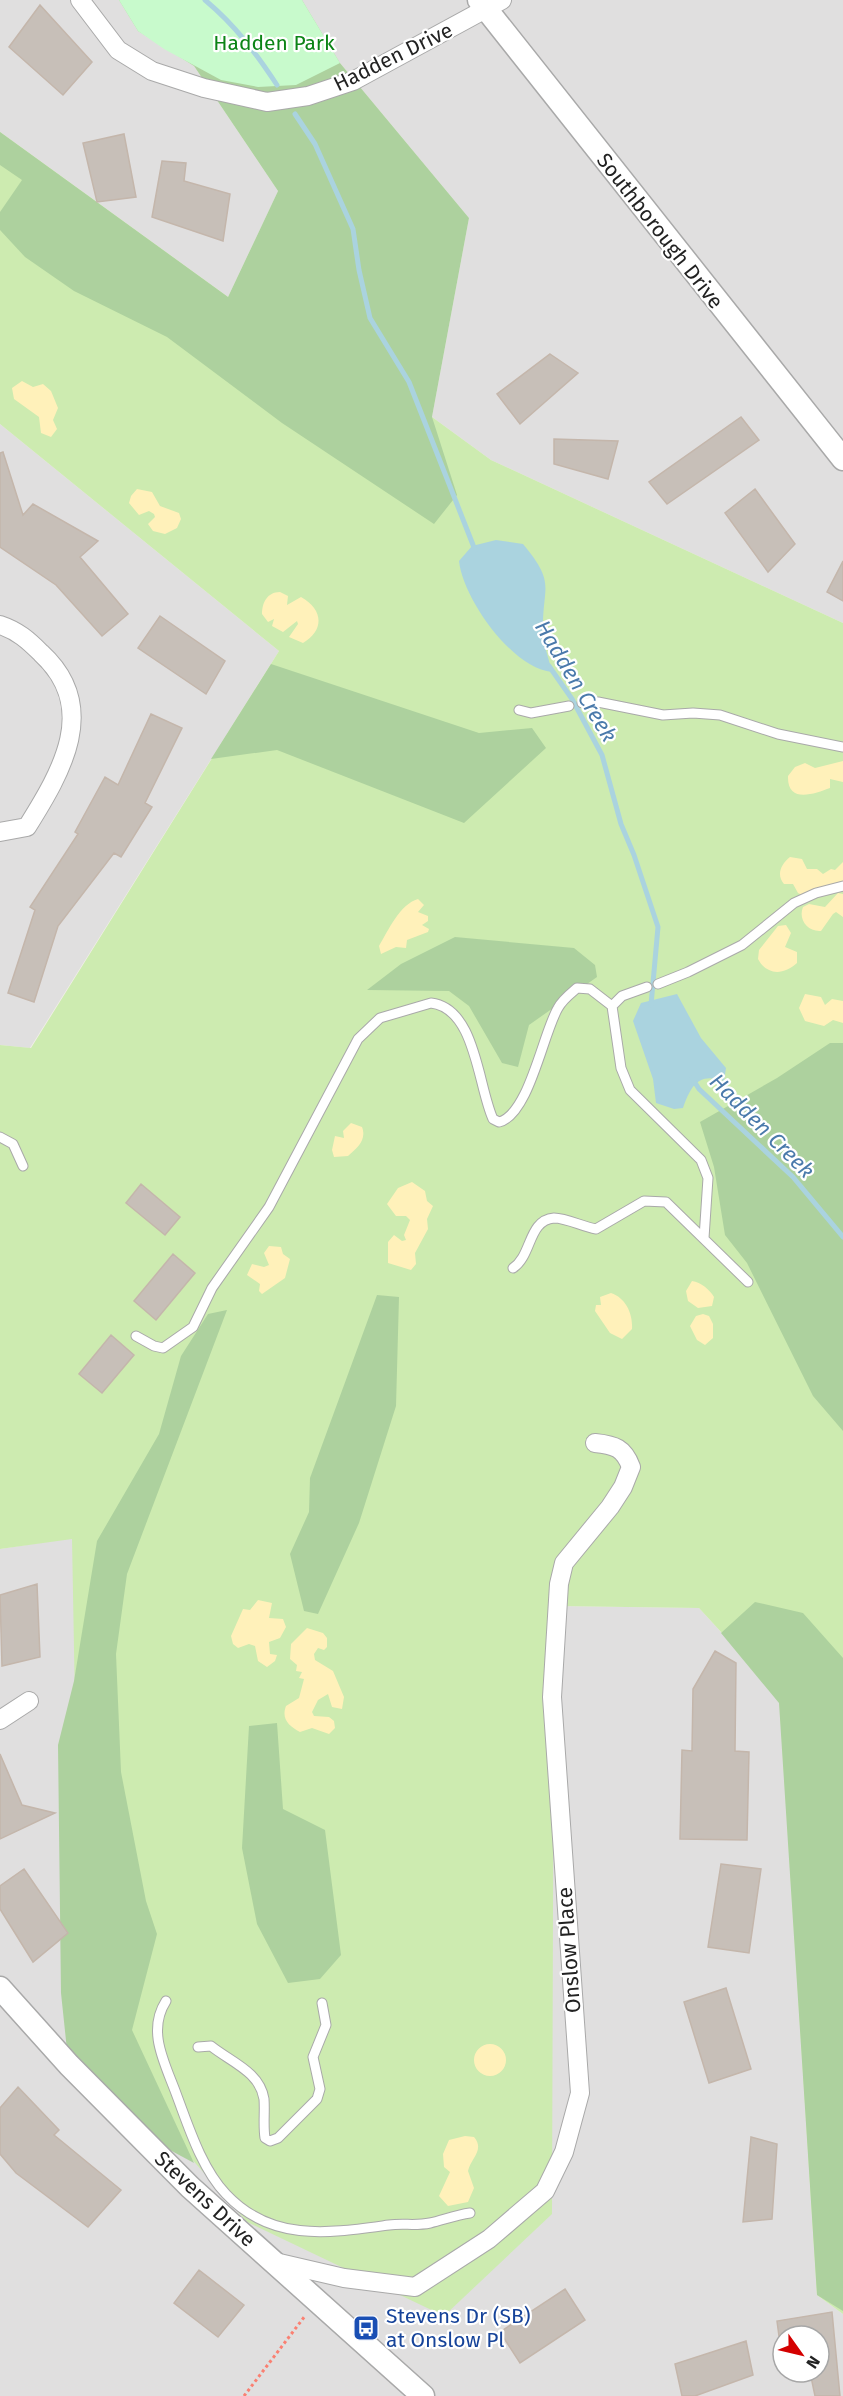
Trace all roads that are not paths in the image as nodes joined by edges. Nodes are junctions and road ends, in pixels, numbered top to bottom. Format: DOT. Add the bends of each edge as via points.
graph roads {
  1 [pos="80,0"];
  2 [pos="489,3"];
  3 [pos="843,459"];
  4 [pos="0,625"];
  5 [pos="582,703"];
  6 [pos="569,706"];
  7 [pos="519,710"];
  8 [pos="843,747"];
  9 [pos="0,832"];
  10 [pos="843,886"];
  11 [pos="658,984"];
  12 [pos="646,987"];
  13 [pos="612,1006"];
  14 [pos="0,1137"];
  15 [pos="23,1166"];
  16 [pos="704,1238"];
  17 [pos="513,1268"];
  18 [pos="748,1282"];
  19 [pos="136,1336"];
  20 [pos="596,1443"];
  21 [pos="29,1701"];
  22 [pos="0,1720"];
  23 [pos="0,1988"];
  24 [pos="165,2001"];
  25 [pos="322,2002"];
  26 [pos="198,2047"];
  27 [pos="470,2213"];
  28 [pos="273,2261"];
  29 [pos="423,2396"];
  1 -- 2 [label="street, Hadden Drive" via="118,50 152,71 267,102 308,96 353,81"];
  2 -- 3 [label="street, Southborough Drive"];
  4 -- 9 [label="street" via="18,631 58,668 70,694 72,735 54,784 27,826"];
  5 -- 8 [label="lane" via="598,702 663,715 720,715 778,734"];
  6 -- 7 [label="lane" via="531,713"];
  10 -- 11 [label="lane" via="794,903 742,945"];
  12 -- 13 [label="lane" via="622,996"];
  13 -- 16 [label="lane" via="621,1068 630,1090 705,1169 708,1190"];
  13 -- 19 [label="lane" via="590,988 577,988 567,997 557,1009 528,1090 512,1113 499,1122 491,1116 463,1025 453,1013 431,1003 380,1018 353,1046 269,1207 213,1288 193,1327 163,1348"];
  14 -- 15 [label="lane" via="13,1144"];
  16 -- 17 [label="lane" via="666,1202 650,1200 596,1229 557,1218 548,1220 534,1231 525,1255"];
  16 -- 18 [label="lane"];
  20 -- 28 [label="street, Onslow Place" via="615,1445 626,1454 631,1467 610,1507 564,1563 559,1584 552,1698 580,2093 564,2152 545,2191 489,2240 415,2287 344,2278"];
  21 -- 22 [label="street"];
  23 -- 28 [label="street, Stevens Drive" via="69,2065 190,2187"];
  24 -- 27 [label="lane" via="157,2026 158,2048 201,2152 220,2186 242,2208 258,2219 319,2234 432,2223"];
  25 -- 26 [label="lane" via="326,2025 313,2057 320,2089 317,2099 278,2138 270,2141 265,2138 264,2098 250,2073 211,2046"];
  28 -- 29 [label="street, Stevens Drive"];
}
